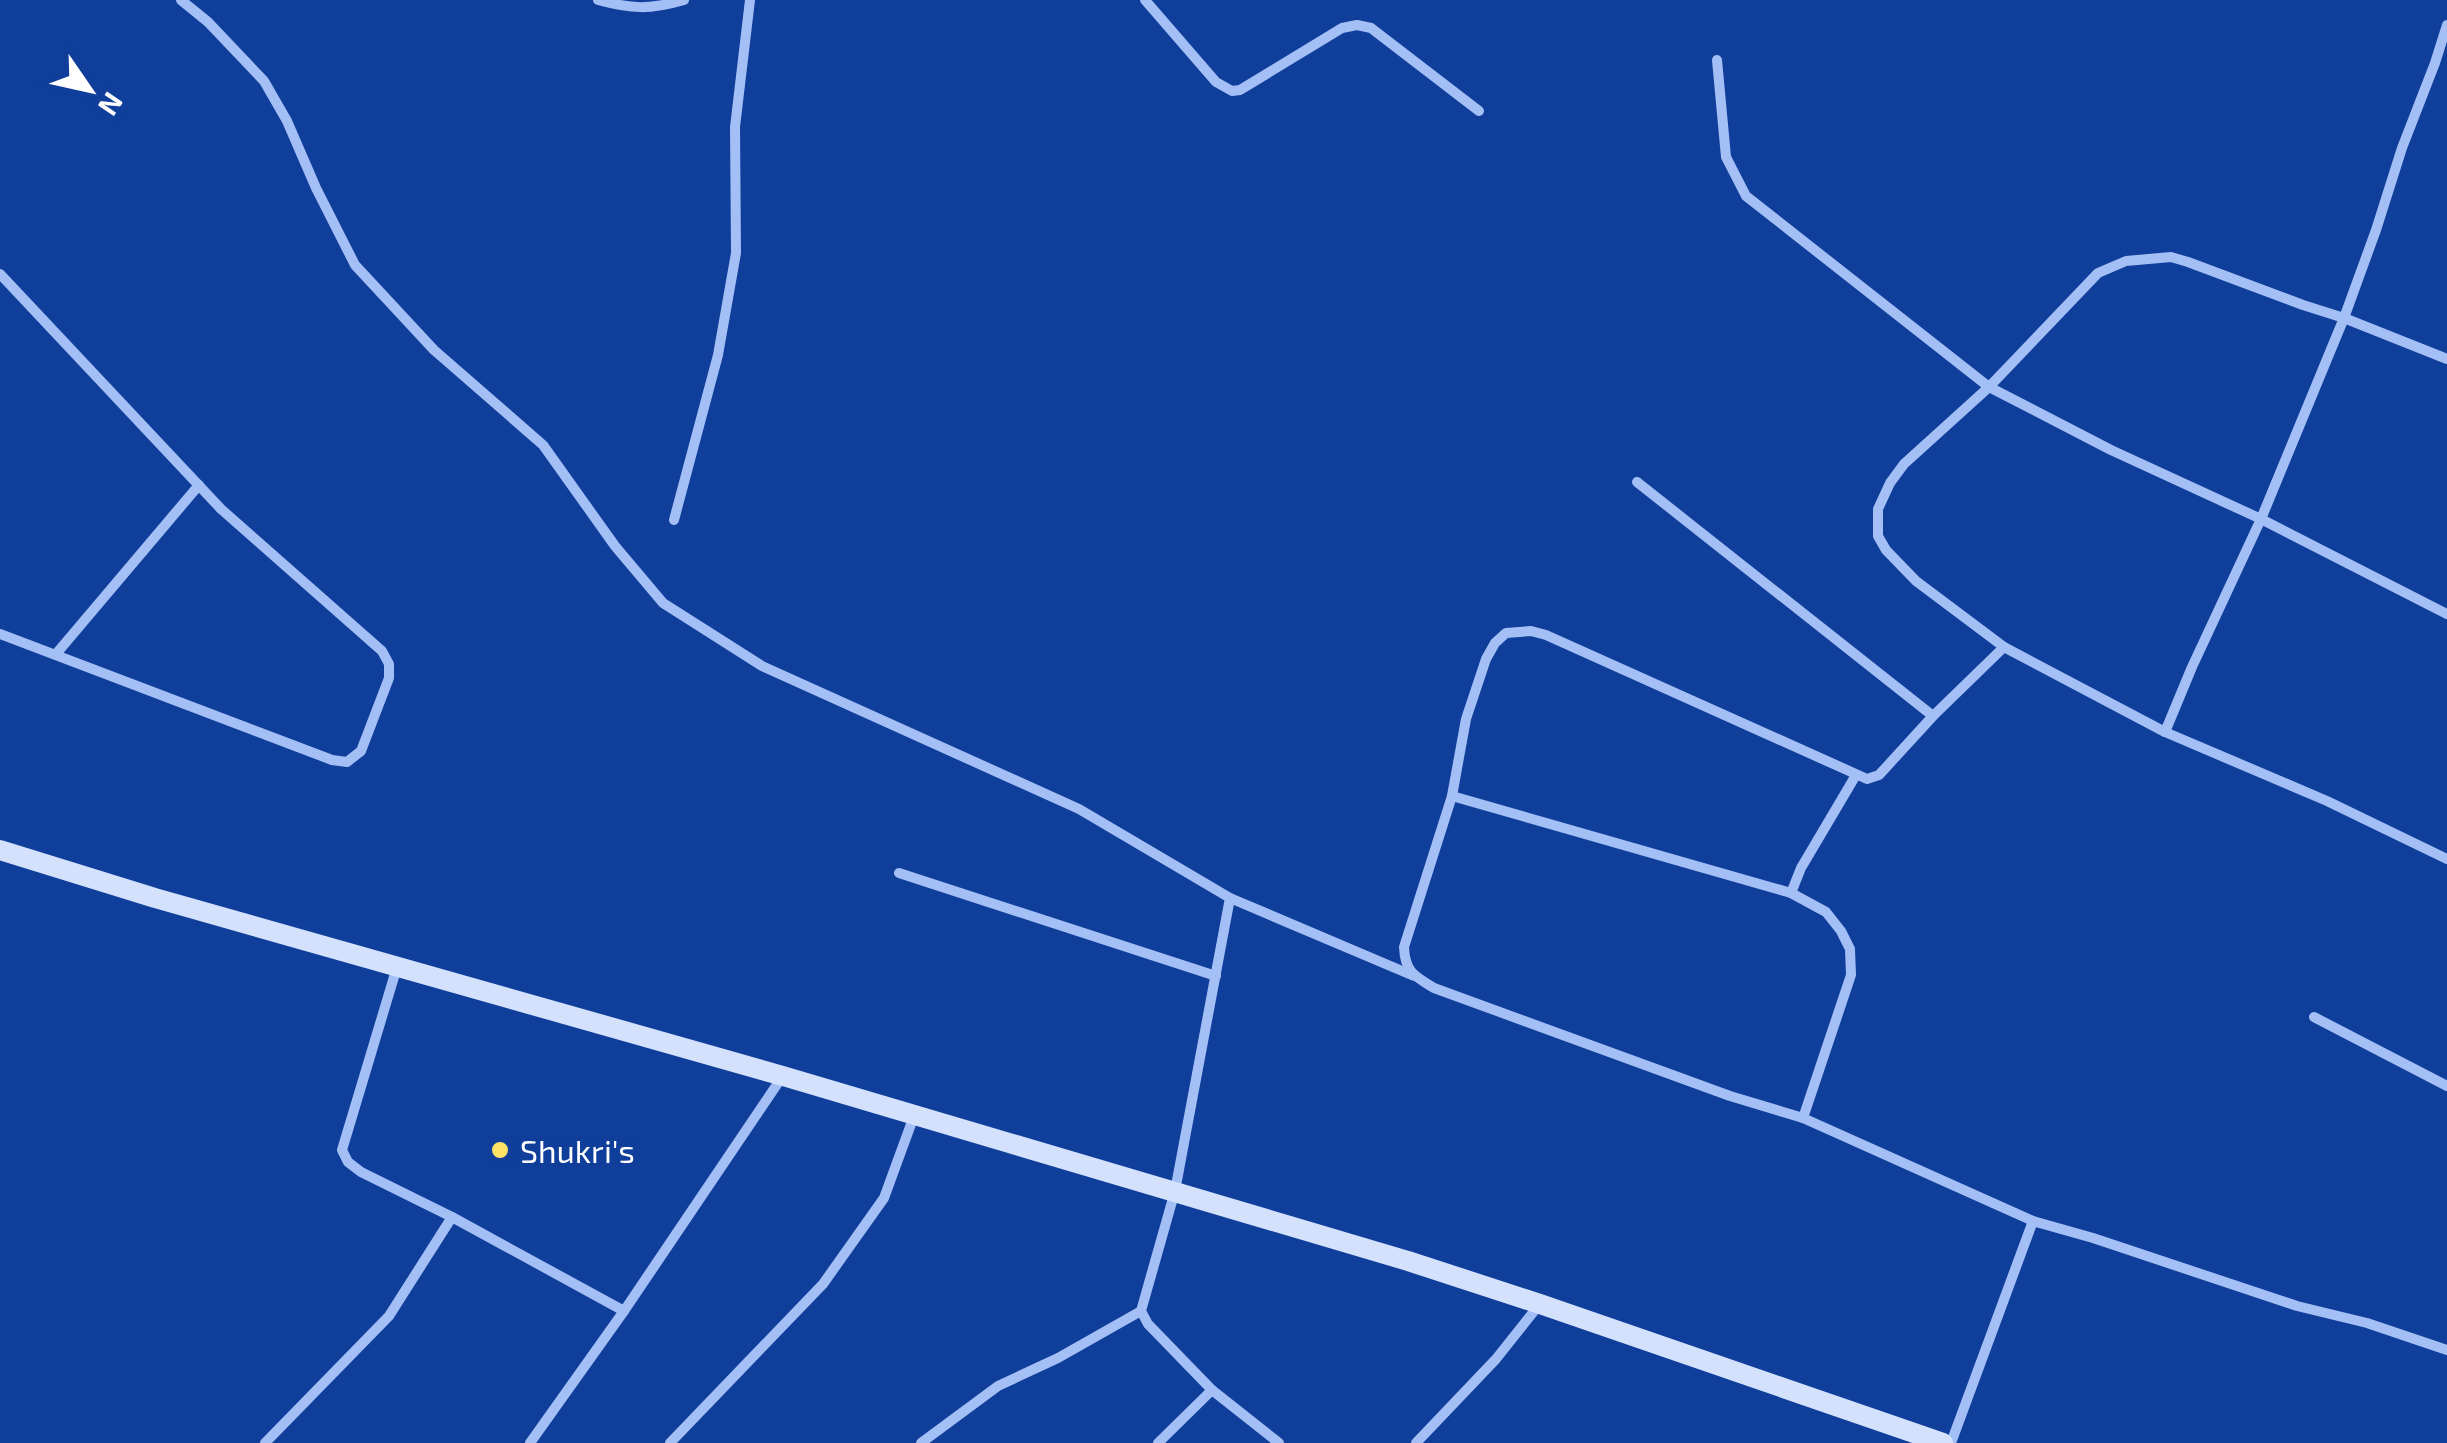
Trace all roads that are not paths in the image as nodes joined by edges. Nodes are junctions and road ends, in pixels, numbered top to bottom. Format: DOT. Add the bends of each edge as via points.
graph roads {
  1 [pos="182,0"];
  2 [pos="598,0"];
  3 [pos="684,0"];
  4 [pos="750,0"];
  5 [pos="1145,0"];
  6 [pos="2447,25"];
  7 [pos="1717,60"];
  8 [pos="2435,64"];
  9 [pos="2447,68"];
  10 [pos="1479,111"];
  11 [pos="0,274"];
  12 [pos="2344,318"];
  13 [pos="2447,359"];
  14 [pos="1989,387"];
  15 [pos="1637,482"];
  16 [pos="199,485"];
  17 [pos="2261,518"];
  18 [pos="674,520"];
  19 [pos="2447,614"];
  20 [pos="0,634"];
  21 [pos="2004,647"];
  22 [pos="56,654"];
  23 [pos="1933,716"];
  24 [pos="2165,732"];
  25 [pos="1856,776"];
  26 [pos="1452,796"];
  27 [pos="0,850"];
  28 [pos="2447,859"];
  29 [pos="898,873"];
  30 [pos="1791,893"];
  31 [pos="1230,898"];
  32 [pos="397,967"];
  33 [pos="1216,976"];
  34 [pos="1414,976"];
  35 [pos="2314,1017"];
  36 [pos="782,1076"];
  37 [pos="2447,1086"];
  38 [pos="915,1115"];
  39 [pos="1803,1118"];
  40 [pos="1175,1191"];
  41 [pos="452,1217"];
  42 [pos="2033,1221"];
  43 [pos="1540,1304"];
  44 [pos="624,1311"];
  45 [pos="1141,1311"];
  46 [pos="2447,1350"];
  47 [pos="1212,1390"];
  48 [pos="265,1443"];
  49 [pos="530,1443"];
  50 [pos="670,1443"];
  51 [pos="920,1443"];
  52 [pos="1158,1443"];
  53 [pos="1280,1443"];
  54 [pos="1416,1443"];
  55 [pos="1943,1443"];
  56 [pos="1951,1443"];
  1 -- 31 [label="street" via="264,82 356,265 434,350 543,445 663,603 762,666 1080,809"];
  2 -- 3 [label="street" via="638,9"];
  4 -- 18 [label="street" via="735,128 736,253 718,355"];
  5 -- 10 [label="street" via="1216,82 1232,91 1357,25 1370,28"];
  6 -- 8 [label="street"];
  7 -- 14 [label="street" via="1726,158 1746,196"];
  8 -- 9 [label="street"];
  8 -- 12 [label="street"];
  11 -- 16 [label="street"];
  12 -- 13 [label="street"];
  12 -- 14 [label="street" via="2170,257 2126,261 2098,273"];
  12 -- 17 [label="street"];
  14 -- 17 [label="street"];
  14 -- 21 [label="street" via="1890,482 1878,509 1878,536 1916,581"];
  15 -- 23 [label="street"];
  16 -- 22 [label="street"];
  16 -- 22 [label="street" via="382,650 389,678 361,750 347,762 332,760"];
  17 -- 19 [label="street"];
  17 -- 24 [label="street"];
  20 -- 22 [label="street"];
  21 -- 23 [label="street"];
  21 -- 24 [label="street"];
  23 -- 25 [label="street" via="1879,775"];
  24 -- 28 [label="street"];
  25 -- 26 [label="street" via="1546,635 1515,631 1506,632 1486,659"];
  25 -- 30 [label="street"];
  26 -- 30 [label="street"];
  26 -- 34 [label="street" via="1404,947"];
  27 -- 32 [label="street"];
  29 -- 33 [label="street"];
  30 -- 39 [label="street" via="1826,912 1850,949 1851,975"];
  31 -- 33 [label="street"];
  31 -- 34 [label="street"];
  32 -- 36 [label="street"];
  32 -- 41 [label="street" via="342,1150 361,1172"];
  33 -- 40 [label="street"];
  34 -- 39 [label="street"];
  35 -- 37 [label="street"];
  36 -- 38 [label="street"];
  36 -- 44 [label="street"];
  38 -- 40 [label="street"];
  38 -- 50 [label="street" via="884,1198 823,1284"];
  39 -- 42 [label="street"];
  40 -- 43 [label="street"];
  40 -- 45 [label="street"];
  41 -- 44 [label="street"];
  41 -- 48 [label="street" via="389,1316"];
  42 -- 46 [label="street"];
  42 -- 56 [label="street"];
  43 -- 54 [label="street"];
  43 -- 55 [label="street"];
  44 -- 49 [label="street"];
  45 -- 47 [label="street"];
  45 -- 51 [label="street" via="998,1386"];
  47 -- 52 [label="street"];
  47 -- 53 [label="street"];
}
